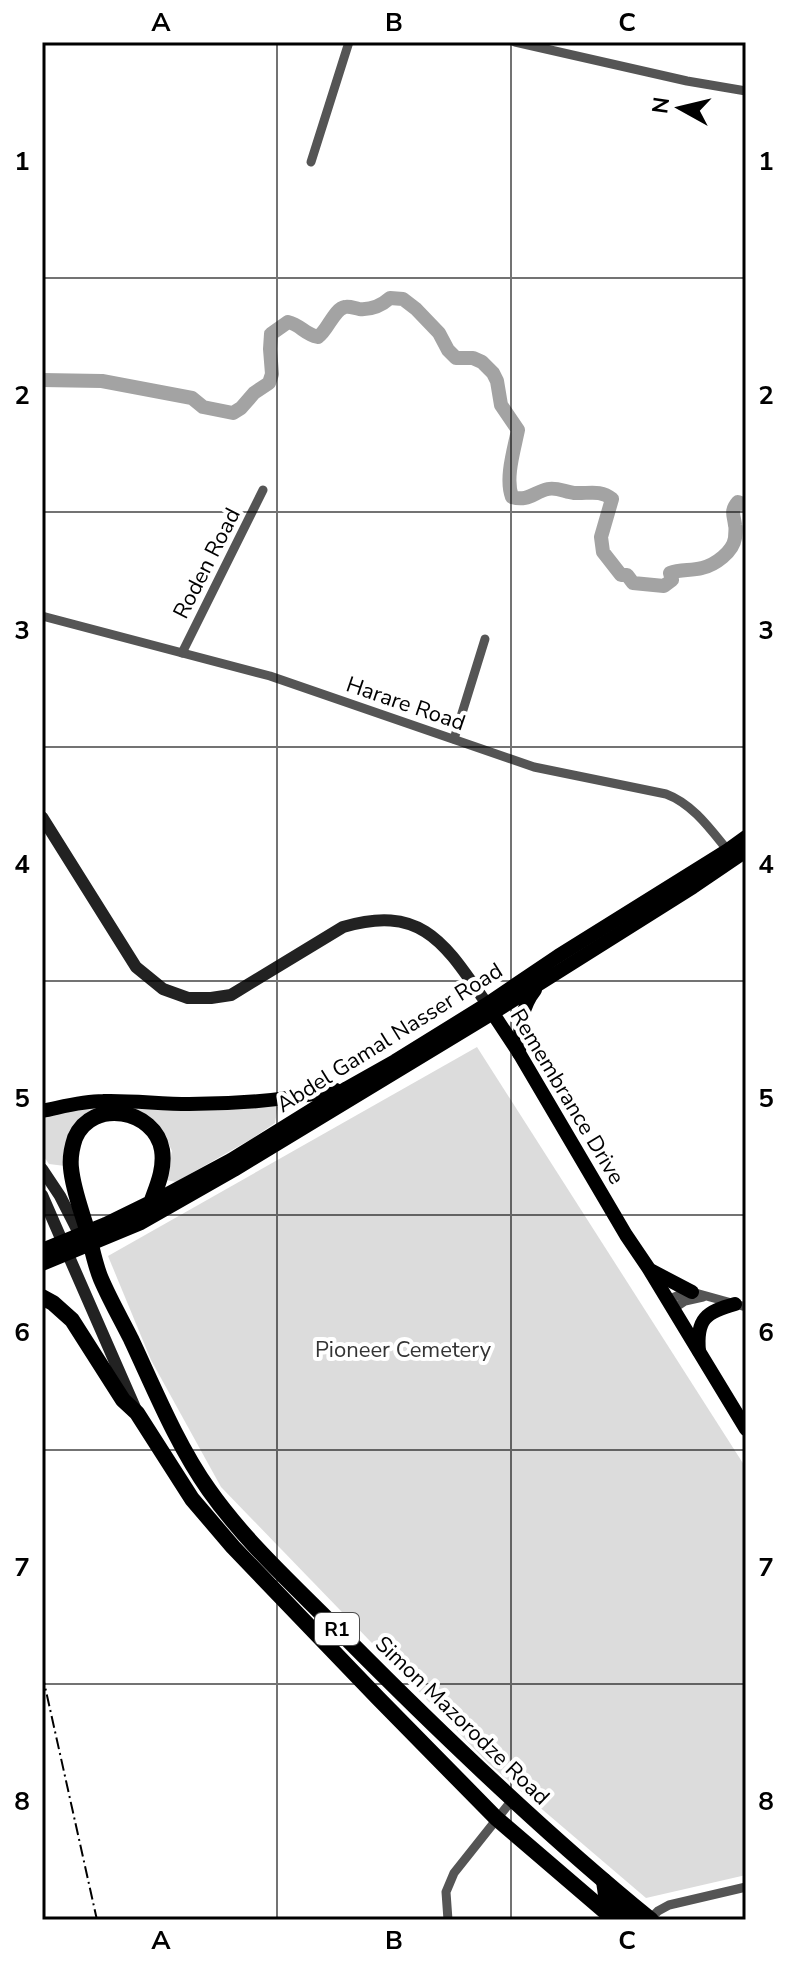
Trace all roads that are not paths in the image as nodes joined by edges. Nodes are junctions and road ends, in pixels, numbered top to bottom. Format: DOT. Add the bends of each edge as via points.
graph roads {
  1 [pos="349,42"];
  2 [pos="515,42"];
  3 [pos="746,91"];
  4 [pos="311,162"];
  5 [pos="263,490"];
  6 [pos="42,616"];
  7 [pos="485,639"];
  8 [pos="182,653"];
  9 [pos="454,739"];
  10 [pos="42,817"];
  11 [pos="746,837"];
  12 [pos="736,854"];
  13 [pos="540,983"];
  14 [pos="490,1009"];
  15 [pos="519,1053"];
  16 [pos="347,1088"];
  17 [pos="42,1111"];
  18 [pos="42,1169"];
  19 [pos="42,1195"];
  20 [pos="151,1203"];
  21 [pos="110,1230"];
  22 [pos="45,1257"];
  23 [pos="649,1269"];
  24 [pos="100,1276"];
  25 [pos="699,1294"];
  26 [pos="42,1297"];
  27 [pos="670,1304"];
  28 [pos="741,1306"];
  29 [pos="700,1355"];
  30 [pos="137,1413"];
  31 [pos="746,1429"];
  32 [pos="512,1800"];
  33 [pos="496,1818"];
  34 [pos="604,1879"];
  35 [pos="746,1887"];
  36 [pos="448,1920"];
  37 [pos="615,1920"];
  38 [pos="631,1920"];
  39 [pos="650,1920"];
  1 -- 4 [label="street"];
  2 -- 3 [label="street"];
  5 -- 8 [label="street, Roden Road"];
  6 -- 8 [label="street, Harare Road"];
  7 -- 9 [label="street"];
  8 -- 9 [label="street, Harare Road" via="270,676"];
  9 -- 12 [label="street, Harare Road" via="534,767 672,796"];
  10 -- 14 [label="street, Remembrance Drive" via="136,967 163,989 188,998 231,995 343,927 386,919 437,939"];
  11 -- 12 [label="main road, Abdel Gamal Nasser Road"];
  12 -- 13 [label="main road, Abdel Gamal Nasser Road"];
  12 -- 14 [label="main road, Abdel Gamal Nasser Road" via="558,956"];
  13 -- 14 [label="main road, Abdel Gamal Nasser Road"];
  13 -- 15 [label="main road" via="526,1002"];
  14 -- 15 [label="main road, Remembrance Drive"];
  14 -- 16 [label="main road, Abdel Gamal Nasser Road"];
  14 -- 21 [label="main road, Abdel Gamal Nasser Road" via="234,1170 141,1223"];
  15 -- 23 [label="main road, Remembrance Drive"];
  16 -- 17 [label="main road" via="261,1102 103,1101"];
  16 -- 20 [label="main road, Abdel Gamal Nasser Road"];
  18 -- 24 [label="street, Simon Mazorodze Road / R1"];
  19 -- 30 [label="street, Simon Mazorodze Road / R1"];
  20 -- 21 [label="highway, Abdel Gamal Nasser Road"];
  20 -- 24 [label="highway" via="163,1160 156,1136 148,1125 124,1113 93,1119 78,1133 71,1166"];
  21 -- 22 [label="highway, Abdel Gamal Nasser Road"];
  23 -- 25 [label="main road"];
  23 -- 27 [label="main road, Remembrance Drive"];
  24 -- 32 [label="highway, Simon Mazorodze Road / R1" via="181,1442 223,1510"];
  25 -- 27 [label="street" via="682,1294"];
  25 -- 28 [label="street"];
  26 -- 30 [label="highway" via="72,1320 123,1400"];
  27 -- 29 [label="main road, Remembrance Drive"];
  28 -- 29 [label="main road" via="716,1309 704,1319 698,1336"];
  29 -- 31 [label="main road, Remembrance Drive"];
  30 -- 33 [label="highway, Simon Mazorodze Road / R1" via="211,1524"];
  32 -- 33 [label="street"];
  32 -- 34 [label="highway, Simon Mazorodze Road / R1"];
  33 -- 36 [label="street" via="448,1883"];
  33 -- 37 [label="highway, Simon Mazorodze Road / R1"];
  34 -- 38 [label="highway" via="606,1895"];
  34 -- 39 [label="highway, Simon Mazorodze Road / R1"];
  35 -- 39 [label="street, Simon Mazorodze Road" via="669,1905"];
}
